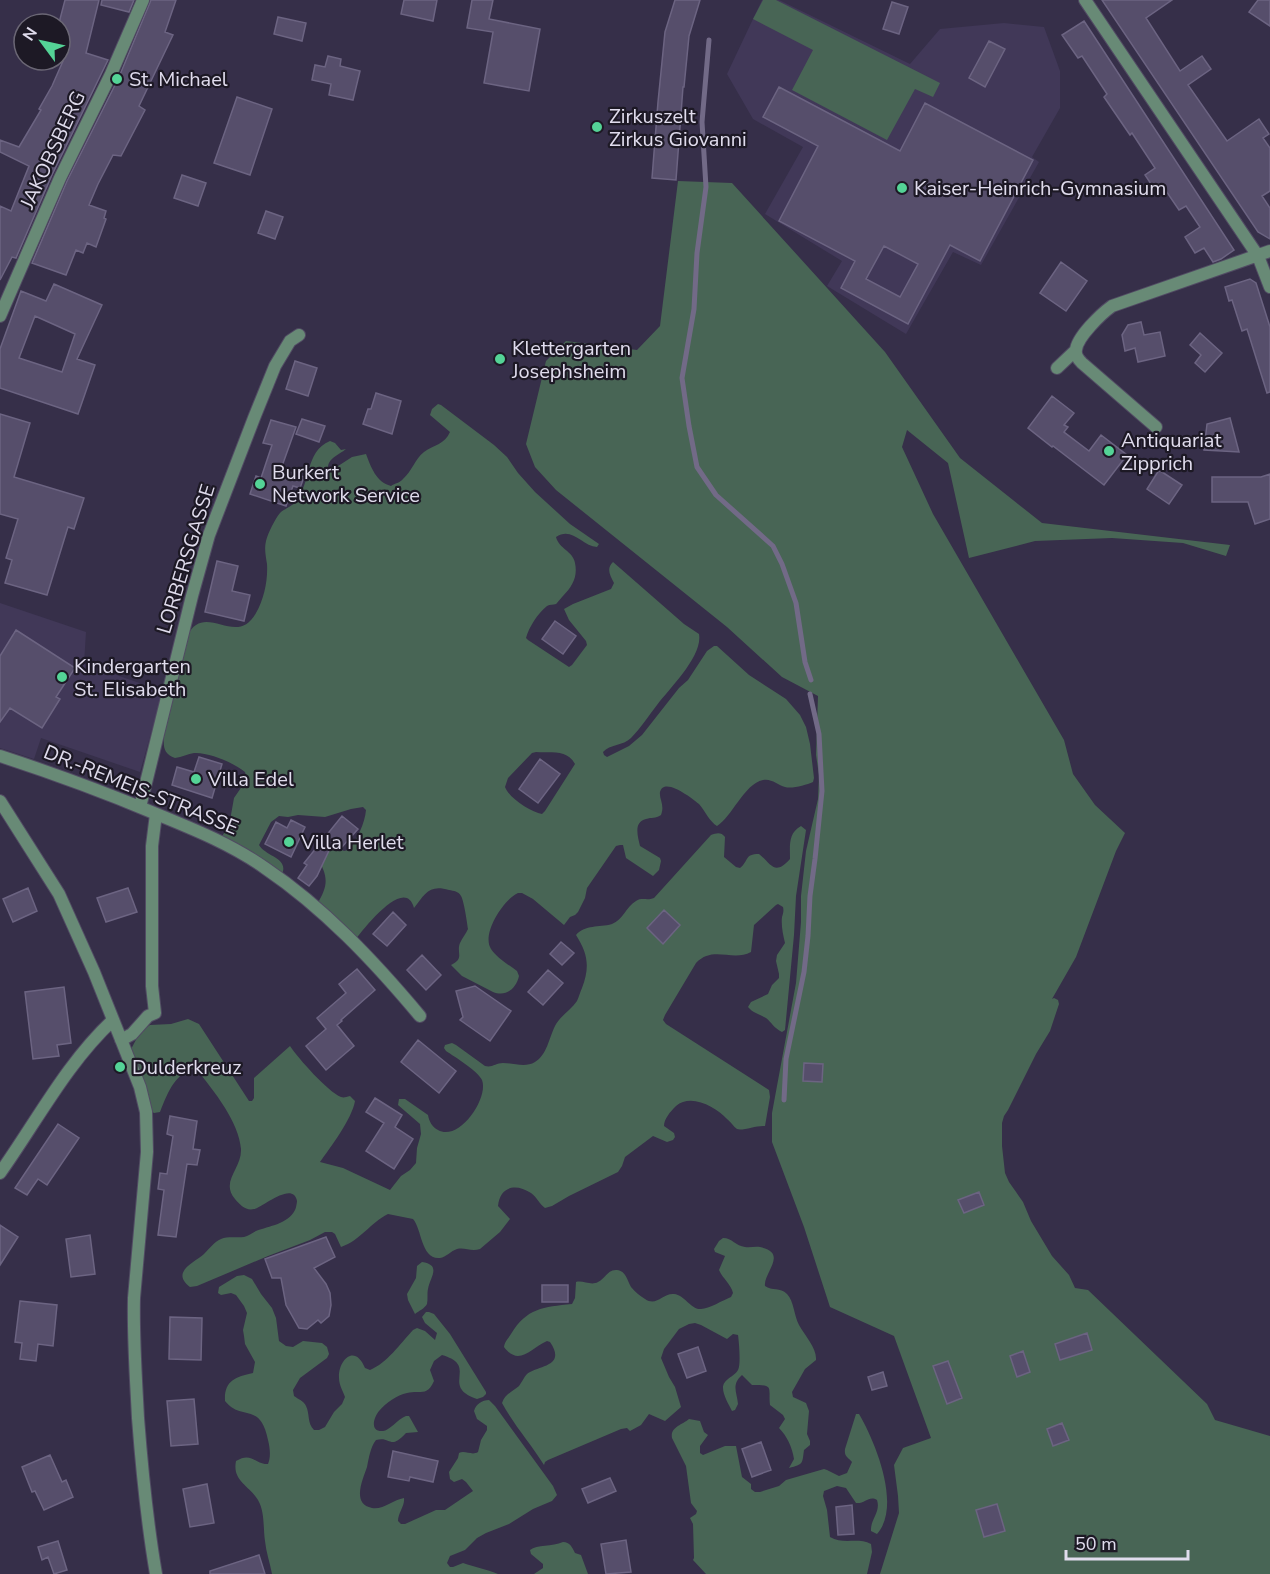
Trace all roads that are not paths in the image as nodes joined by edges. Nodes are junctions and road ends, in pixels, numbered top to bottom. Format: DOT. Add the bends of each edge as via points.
graph roads {
  1 [pos="143,0"];
  2 [pos="1085,0"];
  3 [pos="1264,254"];
  4 [pos="1270,287"];
  5 [pos="0,316"];
  6 [pos="299,335"];
  7 [pos="1076,350"];
  8 [pos="1057,368"];
  9 [pos="1156,427"];
  10 [pos="0,756"];
  11 [pos="0,801"];
  12 [pos="140,807"];
  13 [pos="156,814"];
  14 [pos="420,1016"];
  15 [pos="113,1020"];
  16 [pos="121,1040"];
  17 [pos="0,1173"];
  18 [pos="156,1574"];
  1 -- 5 [label="street, JAKOBSBERG"];
  2 -- 3 [label="street"];
  3 -- 4 [label="street"];
  3 -- 7 [label="street" via="1112,306 1094,322"];
  6 -- 12 [label="street, LORBERSGASSE" via="290,341 275,366 209,536"];
  7 -- 8 [label="street"];
  7 -- 9 [label="street" via="1091,372"];
  10 -- 12 [label="street, DR.-REMEIS-STRASSE"];
  11 -- 15 [label="street" via="59,894"];
  12 -- 13 [label="street, DR.-REMEIS-STRASSE"];
  13 -- 14 [label="street, DR.-REMEIS-STRASSE" via="234,849 302,895 365,954"];
  13 -- 16 [label="street" via="152,846 155,1013"];
  15 -- 16 [label="street"];
  15 -- 17 [label="street" via="58,1084"];
  16 -- 18 [label="street" via="140,1087 146,1122 134,1318 142,1475"];
}
